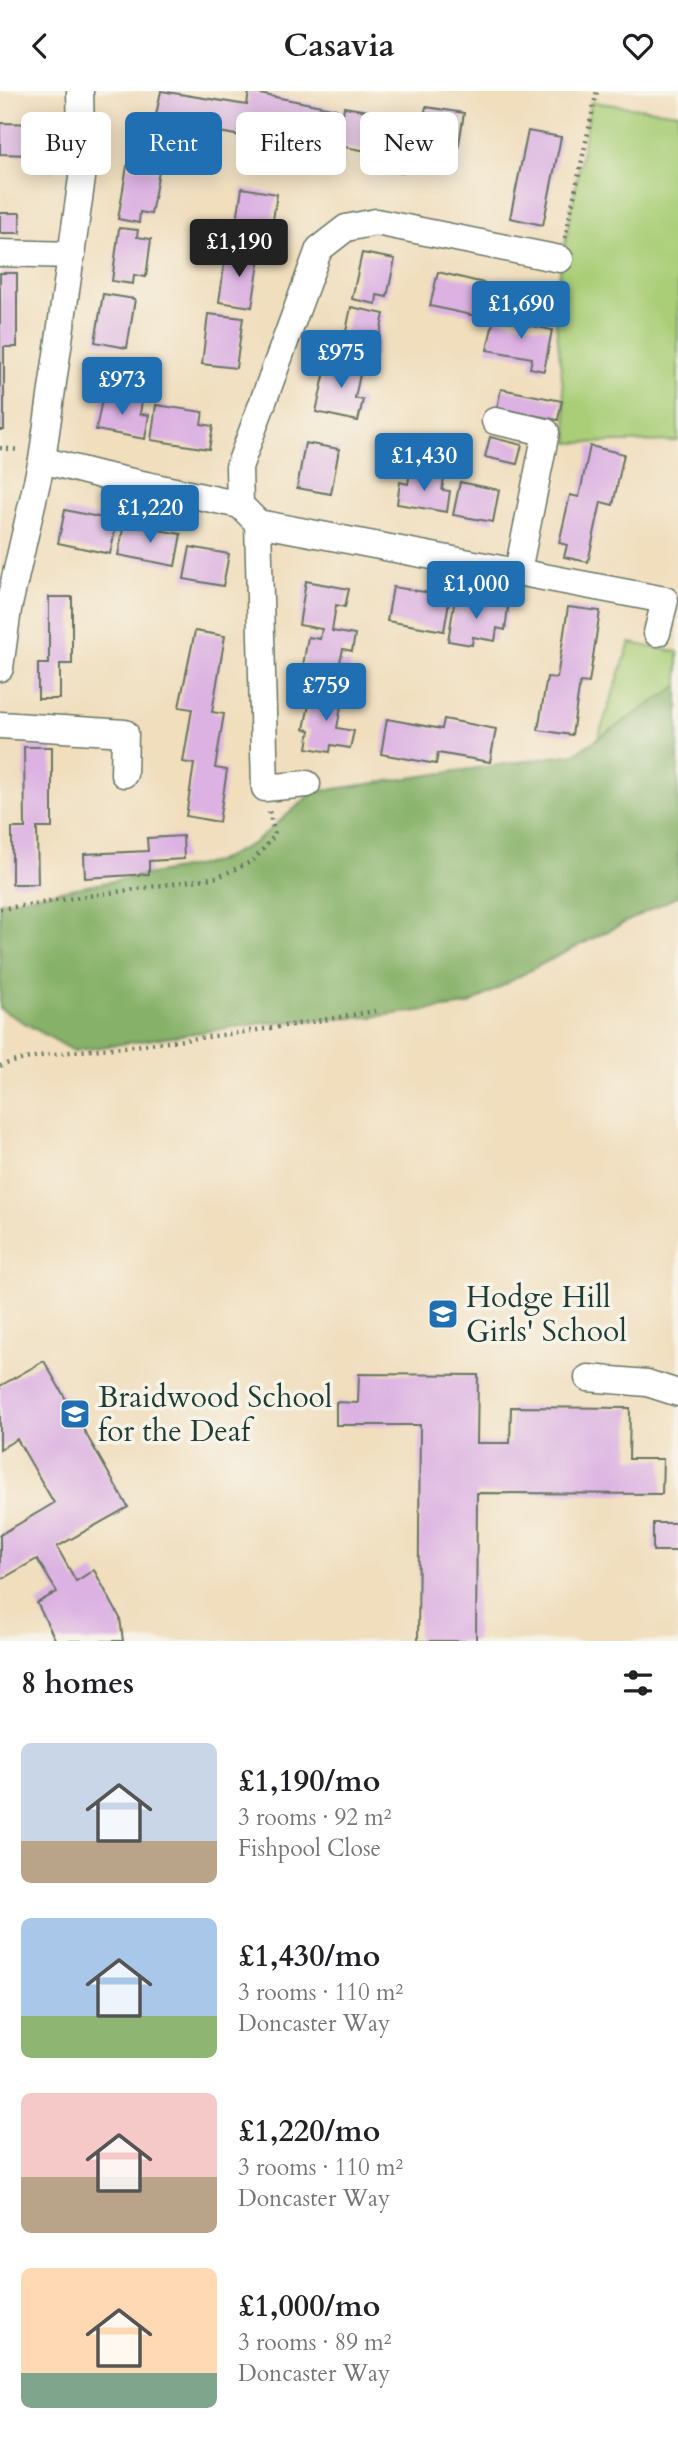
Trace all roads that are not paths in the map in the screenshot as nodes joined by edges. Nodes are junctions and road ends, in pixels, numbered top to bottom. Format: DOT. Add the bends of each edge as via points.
graph roads {
  1 [pos="80,91"];
  2 [pos="0,253"];
  3 [pos="72,255"];
  4 [pos="560,259"];
  5 [pos="495,421"];
  6 [pos="42,460"];
  7 [pos="249,514"];
  8 [pos="518,571"];
  9 [pos="4,609"];
  10 [pos="657,633"];
  11 [pos="0,668"];
  12 [pos="0,725"];
  13 [pos="124,773"];
  14 [pos="307,784"];
  15 [pos="588,1378"];
  16 [pos="678,1393"];
  1 -- 3 [label="street" via="82,178"];
  2 -- 3 [label="street"];
  3 -- 6 [label="street"];
  4 -- 7 [label="street" via="376,222 346,228 319,249 239,467"];
  5 -- 8 [label="street" via="545,432"];
  6 -- 7 [label="street"];
  6 -- 9 [label="street"];
  7 -- 8 [label="street"];
  7 -- 14 [label="street" via="265,787"];
  8 -- 10 [label="street" via="665,600"];
  9 -- 11 [label="street"];
  12 -- 13 [label="street" via="125,733"];
  15 -- 16 [label="street" via="648,1383"];
}
